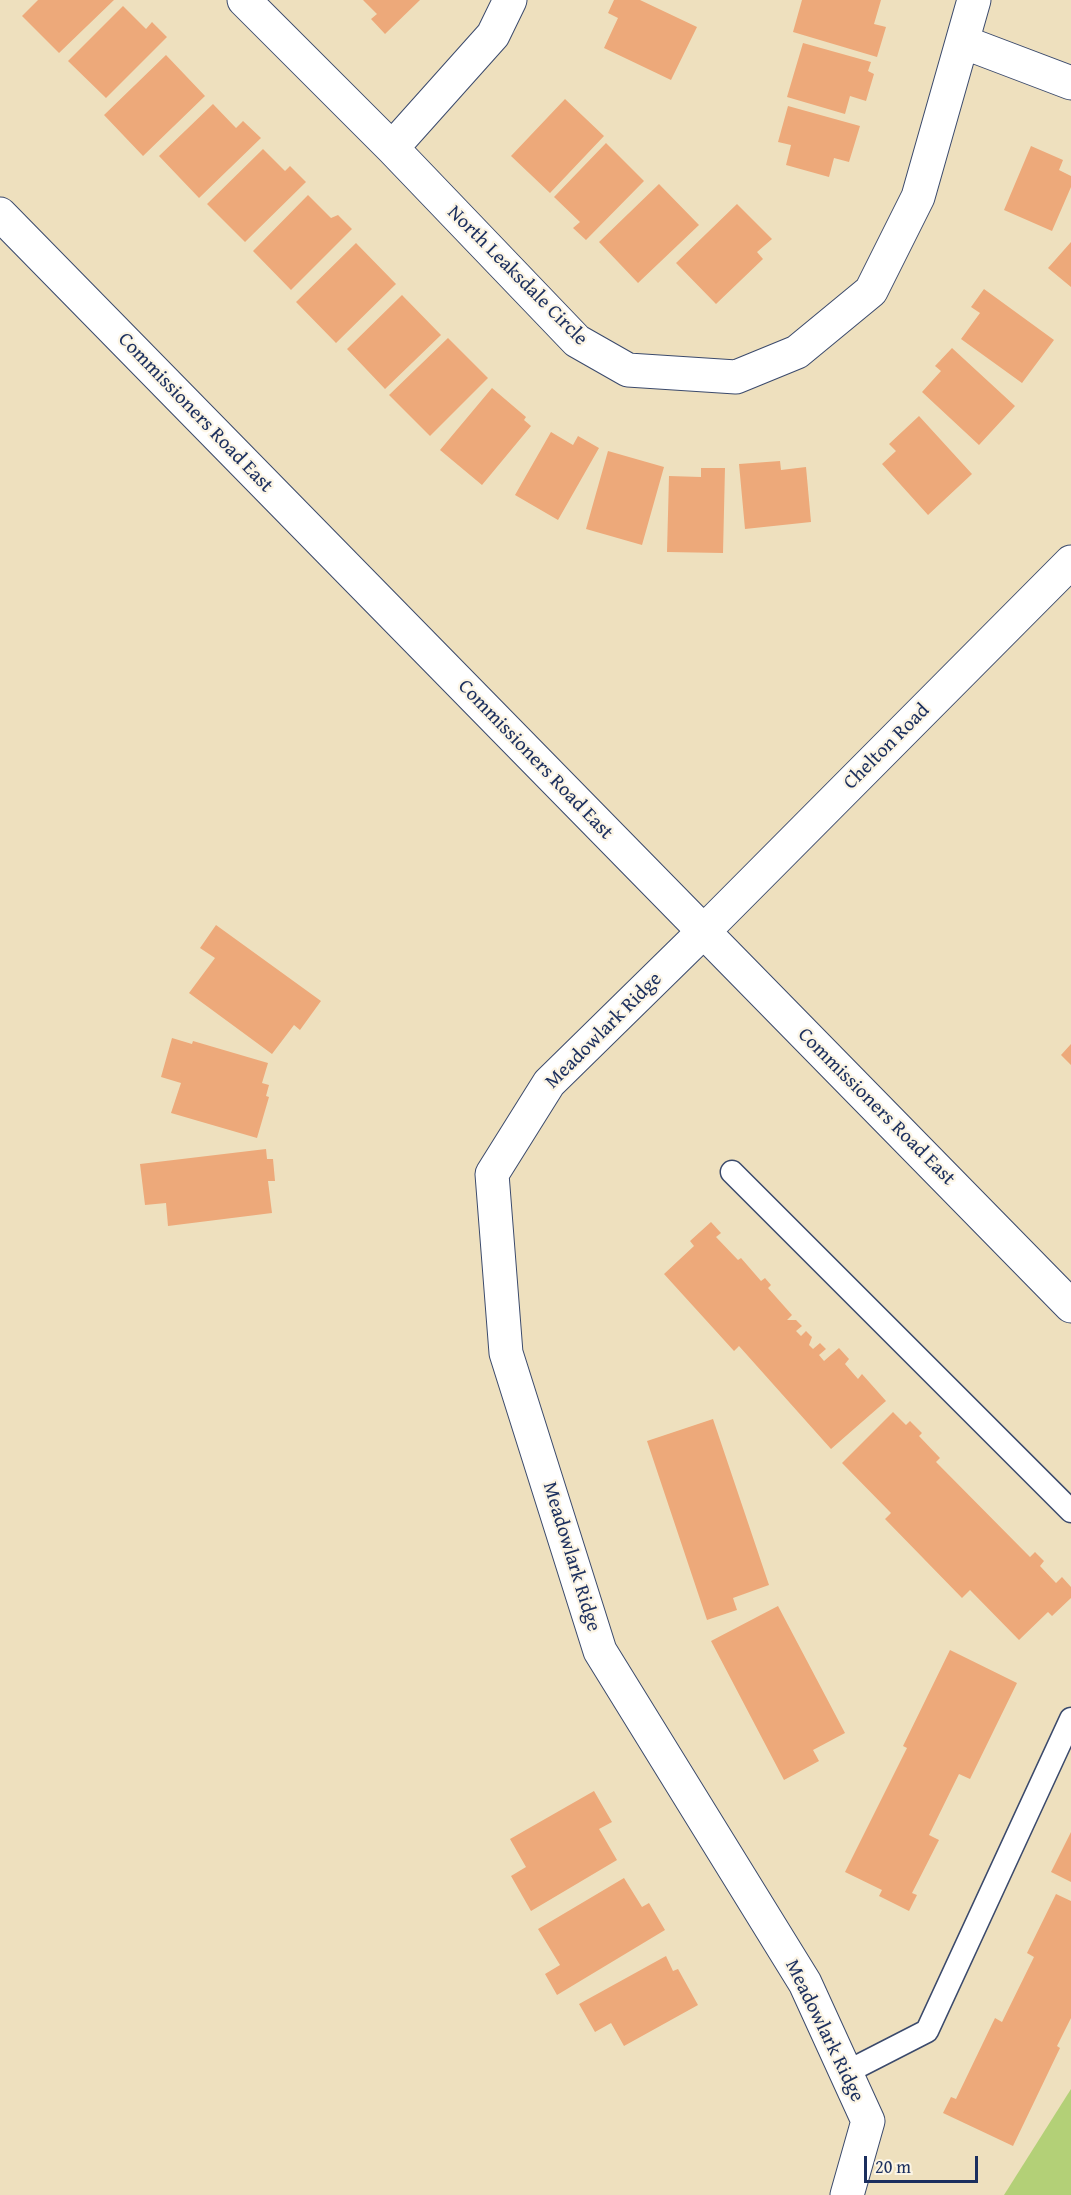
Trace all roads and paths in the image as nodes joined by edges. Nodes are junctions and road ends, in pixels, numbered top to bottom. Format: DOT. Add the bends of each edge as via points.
graph roads {
  1 [pos="244,0"];
  2 [pos="510,0"];
  3 [pos="974,0"];
  4 [pos="963,42"];
  5 [pos="1071,83"];
  6 [pos="392,148"];
  7 [pos="0,214"];
  8 [pos="1071,562"];
  9 [pos="703,932"];
  10 [pos="732,1172"];
  11 [pos="1071,1306"];
  12 [pos="1071,1511"];
  13 [pos="1071,1719"];
  14 [pos="845,2073"];
  15 [pos="847,2195"];
  1 -- 6 [label="street, North Leaksdale Circle"];
  2 -- 6 [label="street" via="492,35"];
  3 -- 4 [label="street, North Leaksdale Circle"];
  4 -- 5 [label="street"];
  4 -- 6 [label="street, North Leaksdale Circle" via="918,197 871,291 797,352 736,376 628,370 577,341"];
  7 -- 9 [label="street, Commissioners Road East"];
  8 -- 9 [label="street, Chelton Road"];
  9 -- 11 [label="street, Commissioners Road East"];
  9 -- 14 [label="street, Meadowlark Ridge" via="549,1083 492,1174 506,1353 600,1651 805,1983"];
  10 -- 12 [label="lane"];
  13 -- 14 [label="lane" via="927,2031"];
  14 -- 15 [label="street, Meadowlark Ridge" via="868,2121"];
}
